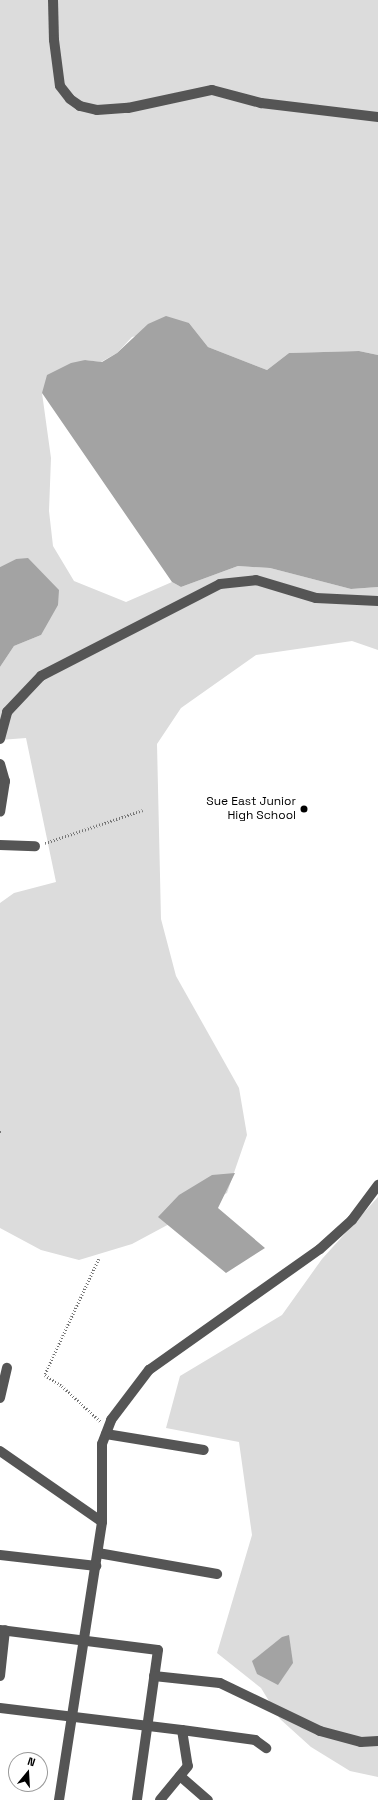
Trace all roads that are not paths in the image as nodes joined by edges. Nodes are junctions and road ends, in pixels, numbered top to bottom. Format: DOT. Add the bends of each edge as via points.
graph roads {
  1 [pos="53,0"];
  2 [pos="378,117"];
  3 [pos="378,601"];
  4 [pos="0,739"];
  5 [pos="0,764"];
  6 [pos="0,812"];
  7 [pos="0,844"];
  8 [pos="36,846"];
  9 [pos="378,1185"];
  10 [pos="7,1368"];
  11 [pos="0,1398"];
  12 [pos="107,1431"];
  13 [pos="204,1450"];
  14 [pos="0,1451"];
  15 [pos="102,1522"];
  16 [pos="98,1553"];
  17 [pos="0,1555"];
  18 [pos="96,1566"];
  19 [pos="217,1574"];
  20 [pos="2,1630"];
  21 [pos="86,1640"];
  22 [pos="0,1676"];
  23 [pos="154,1676"];
  24 [pos="0,1708"];
  25 [pos="72,1715"];
  26 [pos="148,1724"];
  27 [pos="182,1730"];
  28 [pos="378,1741"];
  29 [pos="266,1748"];
  30 [pos="180,1776"];
  31 [pos="59,1800"];
  32 [pos="137,1800"];
  33 [pos="160,1800"];
  34 [pos="208,1800"];
  1 -- 2 [label="street" via="54,40 60,86 70,99 80,106 97,110 128,108 212,90 261,103"];
  3 -- 4 [label="street" via="316,598 256,580 220,584 41,676 7,712"];
  5 -- 6 [label="street" via="4,788"];
  7 -- 8 [label="street"];
  9 -- 12 [label="street" via="352,1220 320,1249 149,1370 121,1404"];
  10 -- 11 [label="street"];
  12 -- 13 [label="street"];
  12 -- 15 [label="street" via="102,1444"];
  14 -- 15 [label="street"];
  15 -- 16 [label="street"];
  16 -- 18 [label="street"];
  16 -- 19 [label="street"];
  17 -- 18 [label="street"];
  18 -- 21 [label="street"];
  20 -- 21 [label="street"];
  20 -- 22 [label="street"];
  21 -- 23 [label="street" via="158,1650"];
  21 -- 25 [label="street"];
  23 -- 26 [label="street"];
  23 -- 28 [label="street" via="220,1683 320,1731 361,1742"];
  24 -- 25 [label="street"];
  25 -- 26 [label="street"];
  25 -- 31 [label="street"];
  26 -- 27 [label="street"];
  26 -- 32 [label="street"];
  27 -- 29 [label="street" via="255,1740"];
  27 -- 30 [label="street" via="188,1766"];
  30 -- 33 [label="street"];
  30 -- 34 [label="street"];
}
